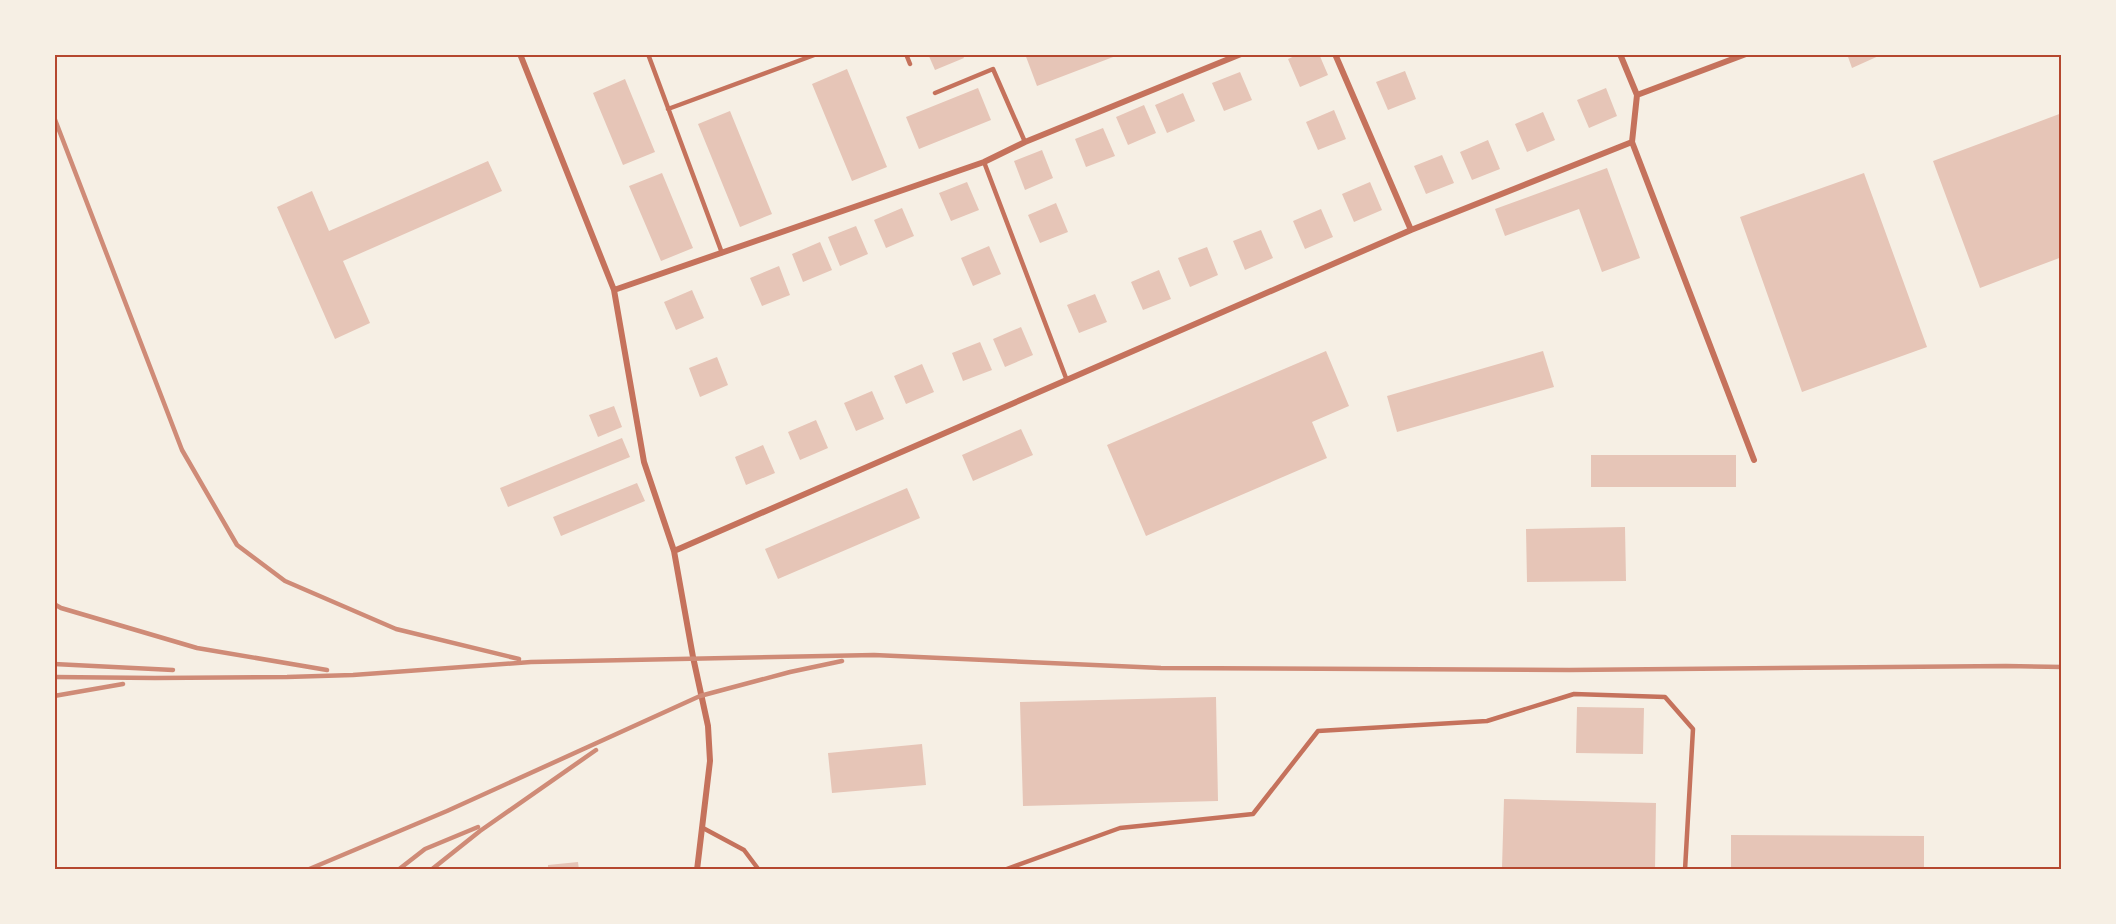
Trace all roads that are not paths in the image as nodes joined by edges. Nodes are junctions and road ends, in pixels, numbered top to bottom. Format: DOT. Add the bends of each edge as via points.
graph roads {
  1 [pos="520,54"];
  2 [pos="648,54"];
  3 [pos="817,54"];
  4 [pos="906,54"];
  5 [pos="1241,54"];
  6 [pos="1335,54"];
  7 [pos="1620,54"];
  8 [pos="1746,54"];
  9 [pos="910,64"];
  10 [pos="935,93"];
  11 [pos="1636,95"];
  12 [pos="668,109"];
  13 [pos="1025,142"];
  14 [pos="1632,142"];
  15 [pos="984,162"];
  16 [pos="1411,230"];
  17 [pos="722,252"];
  18 [pos="614,290"];
  19 [pos="1066,378"];
  20 [pos="1754,460"];
  21 [pos="674,550"];
  22 [pos="703,828"];
  23 [pos="698,870"];
  24 [pos="759,870"];
  25 [pos="1004,870"];
  26 [pos="1684,870"];
  1 -- 18 [label="street"];
  2 -- 12 [label="lane"];
  3 -- 12 [label="lane"];
  4 -- 9 [label="lane"];
  5 -- 13 [label="street"];
  6 -- 16 [label="street"];
  7 -- 11 [label="street"];
  8 -- 11 [label="street"];
  10 -- 13 [label="lane" via="993,69"];
  11 -- 14 [label="street"];
  12 -- 17 [label="lane"];
  13 -- 15 [label="street"];
  14 -- 16 [label="street"];
  14 -- 20 [label="street"];
  15 -- 17 [label="street"];
  15 -- 19 [label="lane"];
  16 -- 19 [label="street"];
  17 -- 18 [label="street"];
  18 -- 21 [label="street" via="644,462"];
  19 -- 21 [label="street"];
  21 -- 22 [label="street" via="708,726 710,761"];
  22 -- 23 [label="street"];
  22 -- 24 [label="lane" via="744,849"];
  25 -- 26 [label="lane" via="1120,828 1253,814 1318,731 1487,721 1574,694 1665,698 1693,729"];
}
